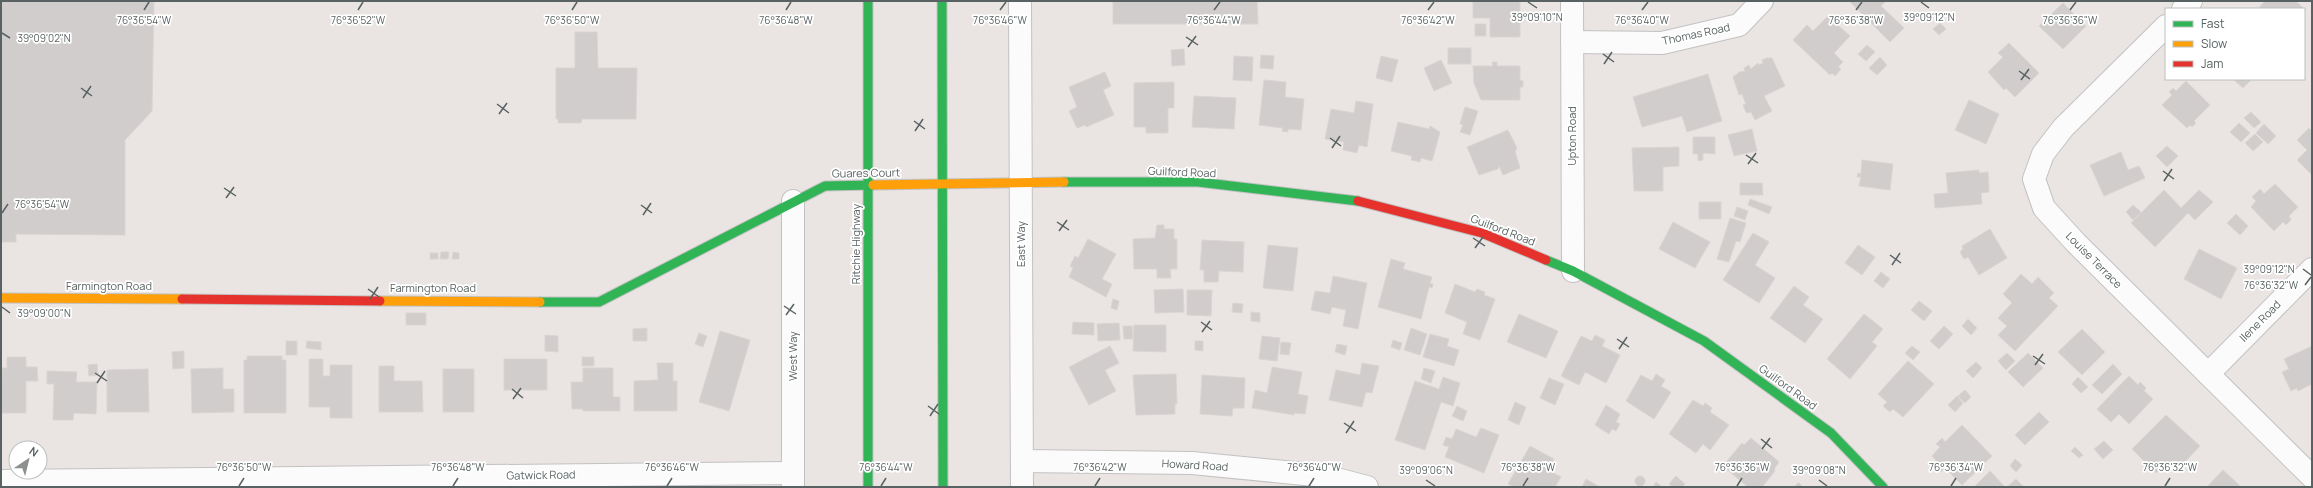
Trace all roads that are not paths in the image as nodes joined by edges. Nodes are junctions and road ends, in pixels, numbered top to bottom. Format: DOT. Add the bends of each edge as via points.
graph roads {
  1 [pos="868,1"];
  2 [pos="942,1"];
  3 [pos="1020,1"];
  4 [pos="1572,1"];
  5 [pos="1762,1"];
  6 [pos="2165,27"];
  7 [pos="1572,42"];
  8 [pos="1020,182"];
  9 [pos="943,184"];
  10 [pos="868,186"];
  11 [pos="793,201"];
  12 [pos="2312,269"];
  13 [pos="1573,271"];
  14 [pos="1,298"];
  15 [pos="2208,374"];
  16 [pos="1022,461"];
  17 [pos="2312,477"];
  18 [pos="793,480"];
  19 [pos="1,481"];
  20 [pos="868,487"];
  21 [pos="943,487"];
  22 [pos="1022,487"];
  23 [pos="1367,487"];
  24 [pos="1883,487"];
  1 -- 10 [label="street, Ritchie Highway"];
  2 -- 9 [label="street"];
  3 -- 8 [label="street, East Way"];
  4 -- 7 [label="street, Upton Road"];
  5 -- 7 [label="street, Thomas Road" via="1739,25 1662,43"];
  6 -- 15 [label="street, Louise Terrace" via="2063,128 2043,154 2034,179 2044,208"];
  7 -- 13 [label="street, Upton Road"];
  8 -- 9 [label="street, Guilford Road"];
  8 -- 13 [label="street, Guilford Road" via="1198,182 1362,202 1482,233"];
  8 -- 16 [label="street, East Way"];
  9 -- 10 [label="street, Guares Court"];
  9 -- 21 [label="street"];
  10 -- 11 [label="street, Guares Court" via="825,186"];
  10 -- 20 [label="street, Ritchie Highway"];
  11 -- 14 [label="street, Farmington Road" via="599,302"];
  11 -- 18 [label="street, West Way"];
  12 -- 15 [label="street, Ilene Road"];
  13 -- 24 [label="street, Guilford Road" via="1704,341 1831,432"];
  15 -- 17 [label="street, Louise Terrace"];
  16 -- 22 [label="street, East Way"];
  16 -- 23 [label="street, Howard Road" via="1192,463 1325,476"];
  18 -- 19 [label="street, Gatwick Road"];
}
